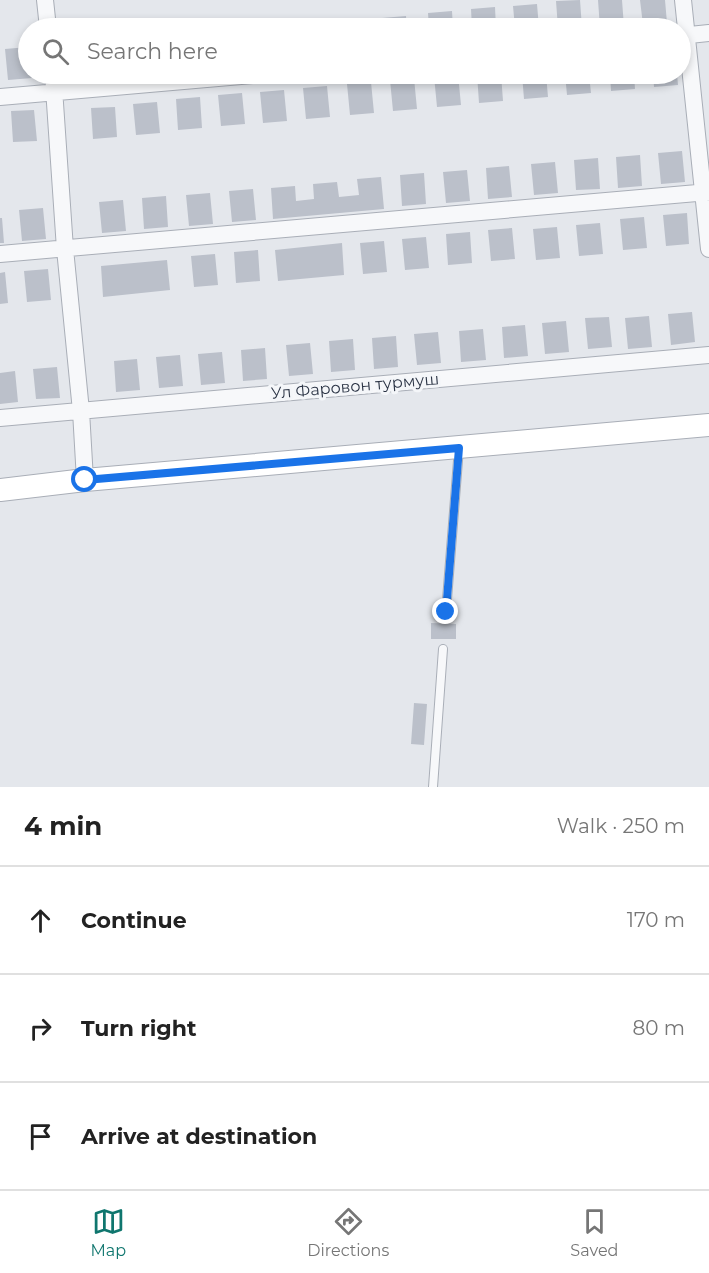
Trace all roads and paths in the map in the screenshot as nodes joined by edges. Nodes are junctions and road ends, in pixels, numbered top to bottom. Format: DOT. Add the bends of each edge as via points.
graph roads {
  1 [pos="45,0"];
  2 [pos="683,0"];
  3 [pos="47,18"];
  4 [pos="684,18"];
  5 [pos="709,33"];
  6 [pos="691,35"];
  7 [pos="54,84"];
  8 [pos="148,84"];
  9 [pos="691,84"];
  10 [pos="55,92"];
  11 [pos="0,97"];
  12 [pos="706,193"];
  13 [pos="65,249"];
  14 [pos="709,249"];
  15 [pos="0,255"];
  16 [pos="709,355"];
  17 [pos="81,411"];
  18 [pos="0,418"];
  19 [pos="709,425"];
  20 [pos="459,448"];
  21 [pos="85,480"];
  22 [pos="0,490"];
  23 [pos="446,612"];
  24 [pos="443,649"];
  25 [pos="433,787"];
  1 -- 3 [label="street"];
  2 -- 4 [label="street"];
  5 -- 6 [label="street"];
  7 -- 10 [label="street"];
  8 -- 10 [label="street"];
  9 -- 12 [label="street"];
  10 -- 11 [label="street"];
  10 -- 13 [label="street"];
  12 -- 13 [label="street"];
  12 -- 14 [label="street"];
  13 -- 15 [label="street"];
  13 -- 17 [label="street"];
  16 -- 17 [label="street, Ул Фаровон турмуш"];
  17 -- 18 [label="street, Ул Фаровон турмуш"];
  17 -- 21 [label="street"];
  19 -- 20 [label="main road"];
  20 -- 21 [label="main road"];
  20 -- 23 [label="lane"];
  21 -- 22 [label="main road"];
  24 -- 25 [label="lane"];
}
